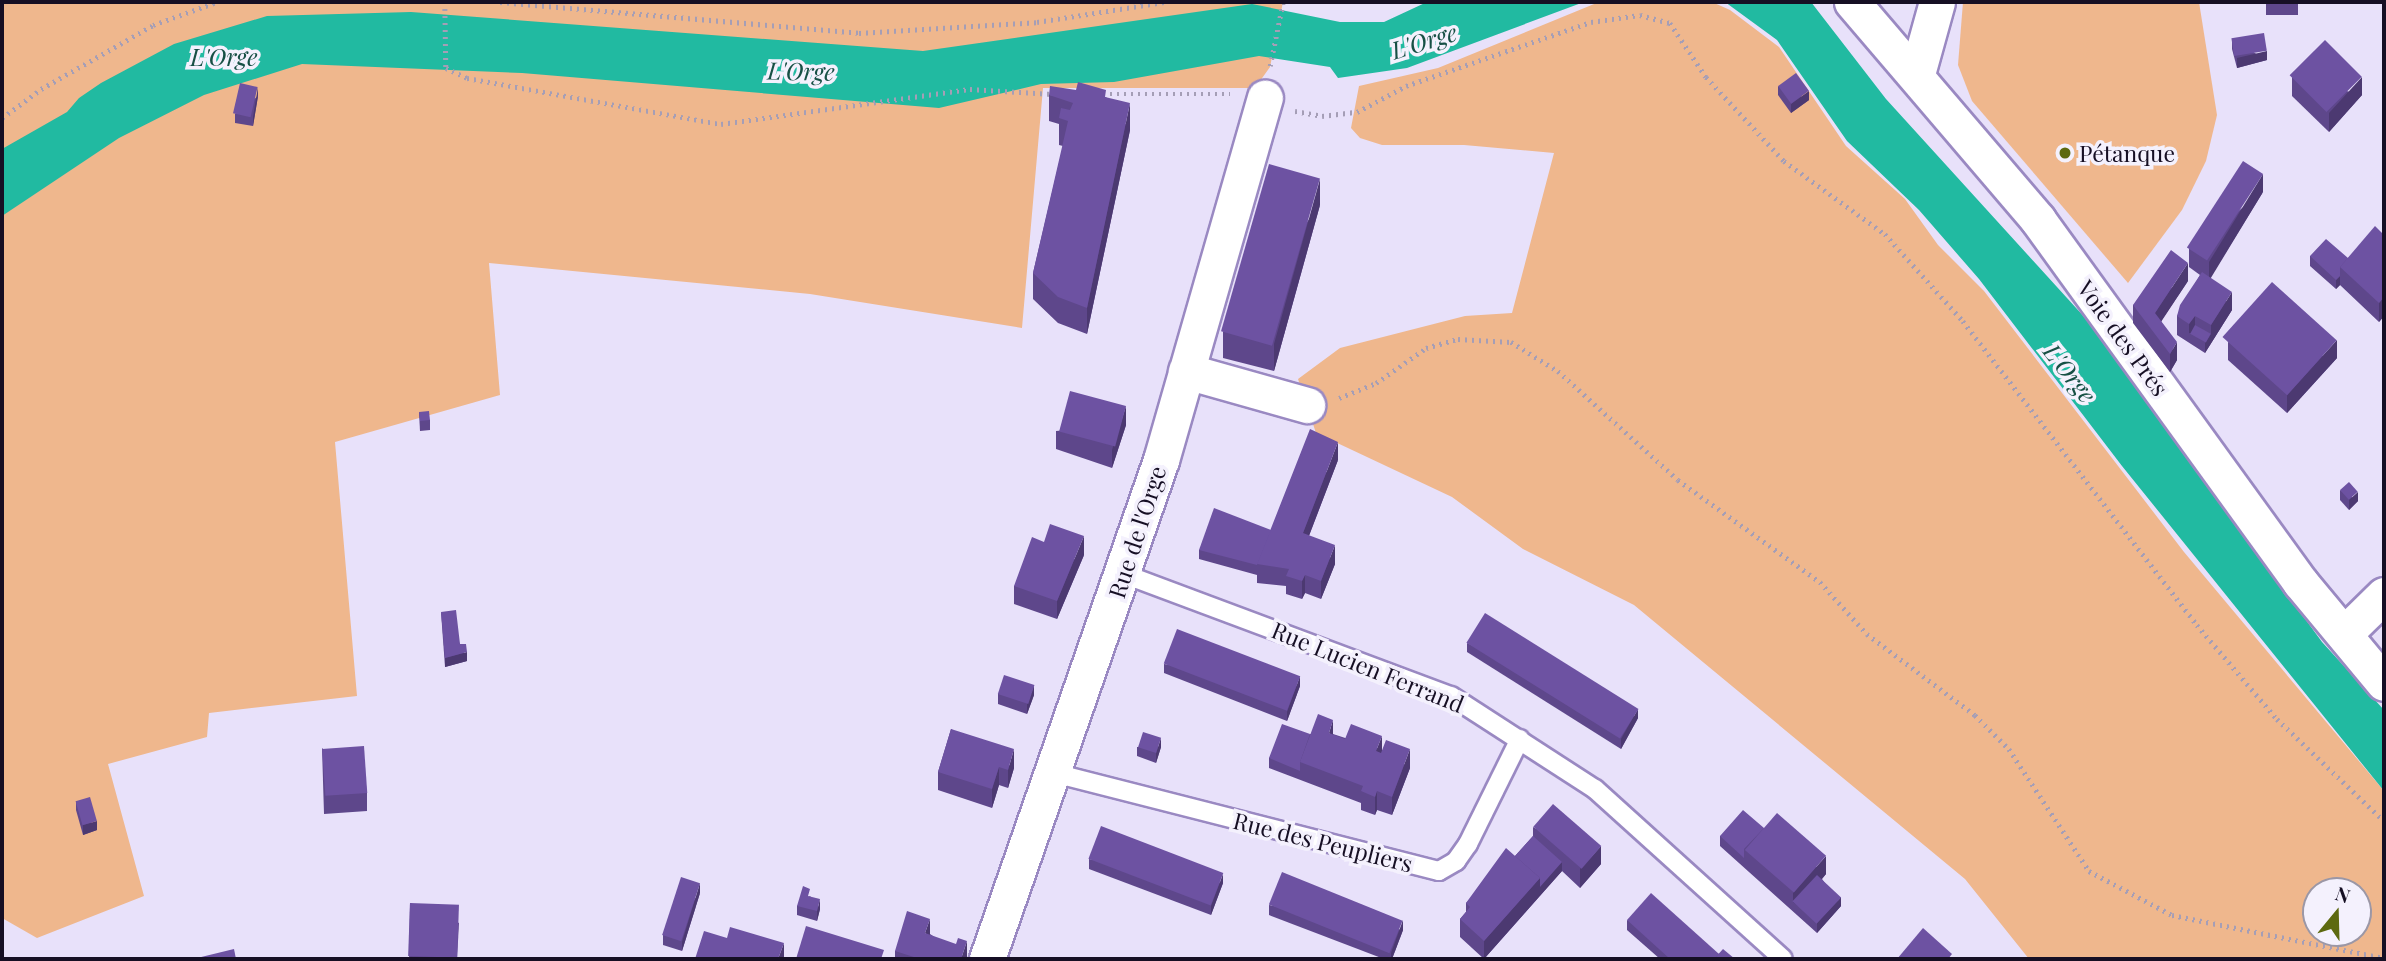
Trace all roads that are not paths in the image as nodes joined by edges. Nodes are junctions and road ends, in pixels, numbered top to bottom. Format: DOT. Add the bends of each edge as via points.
graph roads {
  1 [pos="1852,2"];
  2 [pos="1937,2"];
  3 [pos="1917,74"];
  4 [pos="1268,82"];
  5 [pos="1186,371"];
  6 [pos="1307,405"];
  7 [pos="1124,575"];
  8 [pos="2384,595"];
  9 [pos="2344,635"];
  10 [pos="2384,683"];
  11 [pos="1520,739"];
  12 [pos="1054,773"];
  13 [pos="987,959"];
  14 [pos="1783,959"];
  1 -- 3 [label="street, Voie des Prés"];
  2 -- 3 [label="street"];
  3 -- 9 [label="street, Voie des Prés" via="2038,220 2300,582"];
  4 -- 5 [label="street, Rue de l'Orge"];
  5 -- 6 [label="street"];
  5 -- 7 [label="street, Rue de l'Orge"];
  7 -- 11 [label="lane, Rue Lucien Ferrand" via="1451,696"];
  7 -- 12 [label="street, Rue de l'Orge"];
  8 -- 9 [label="street"];
  9 -- 10 [label="street, Voie des Prés"];
  11 -- 12 [label="lane, Rue des Peupliers" via="1468,844 1456,861 1438,871"];
  11 -- 14 [label="lane, Rue Lucien Ferrand" via="1595,789"];
  12 -- 13 [label="street, Rue de l'Orge"];
}
